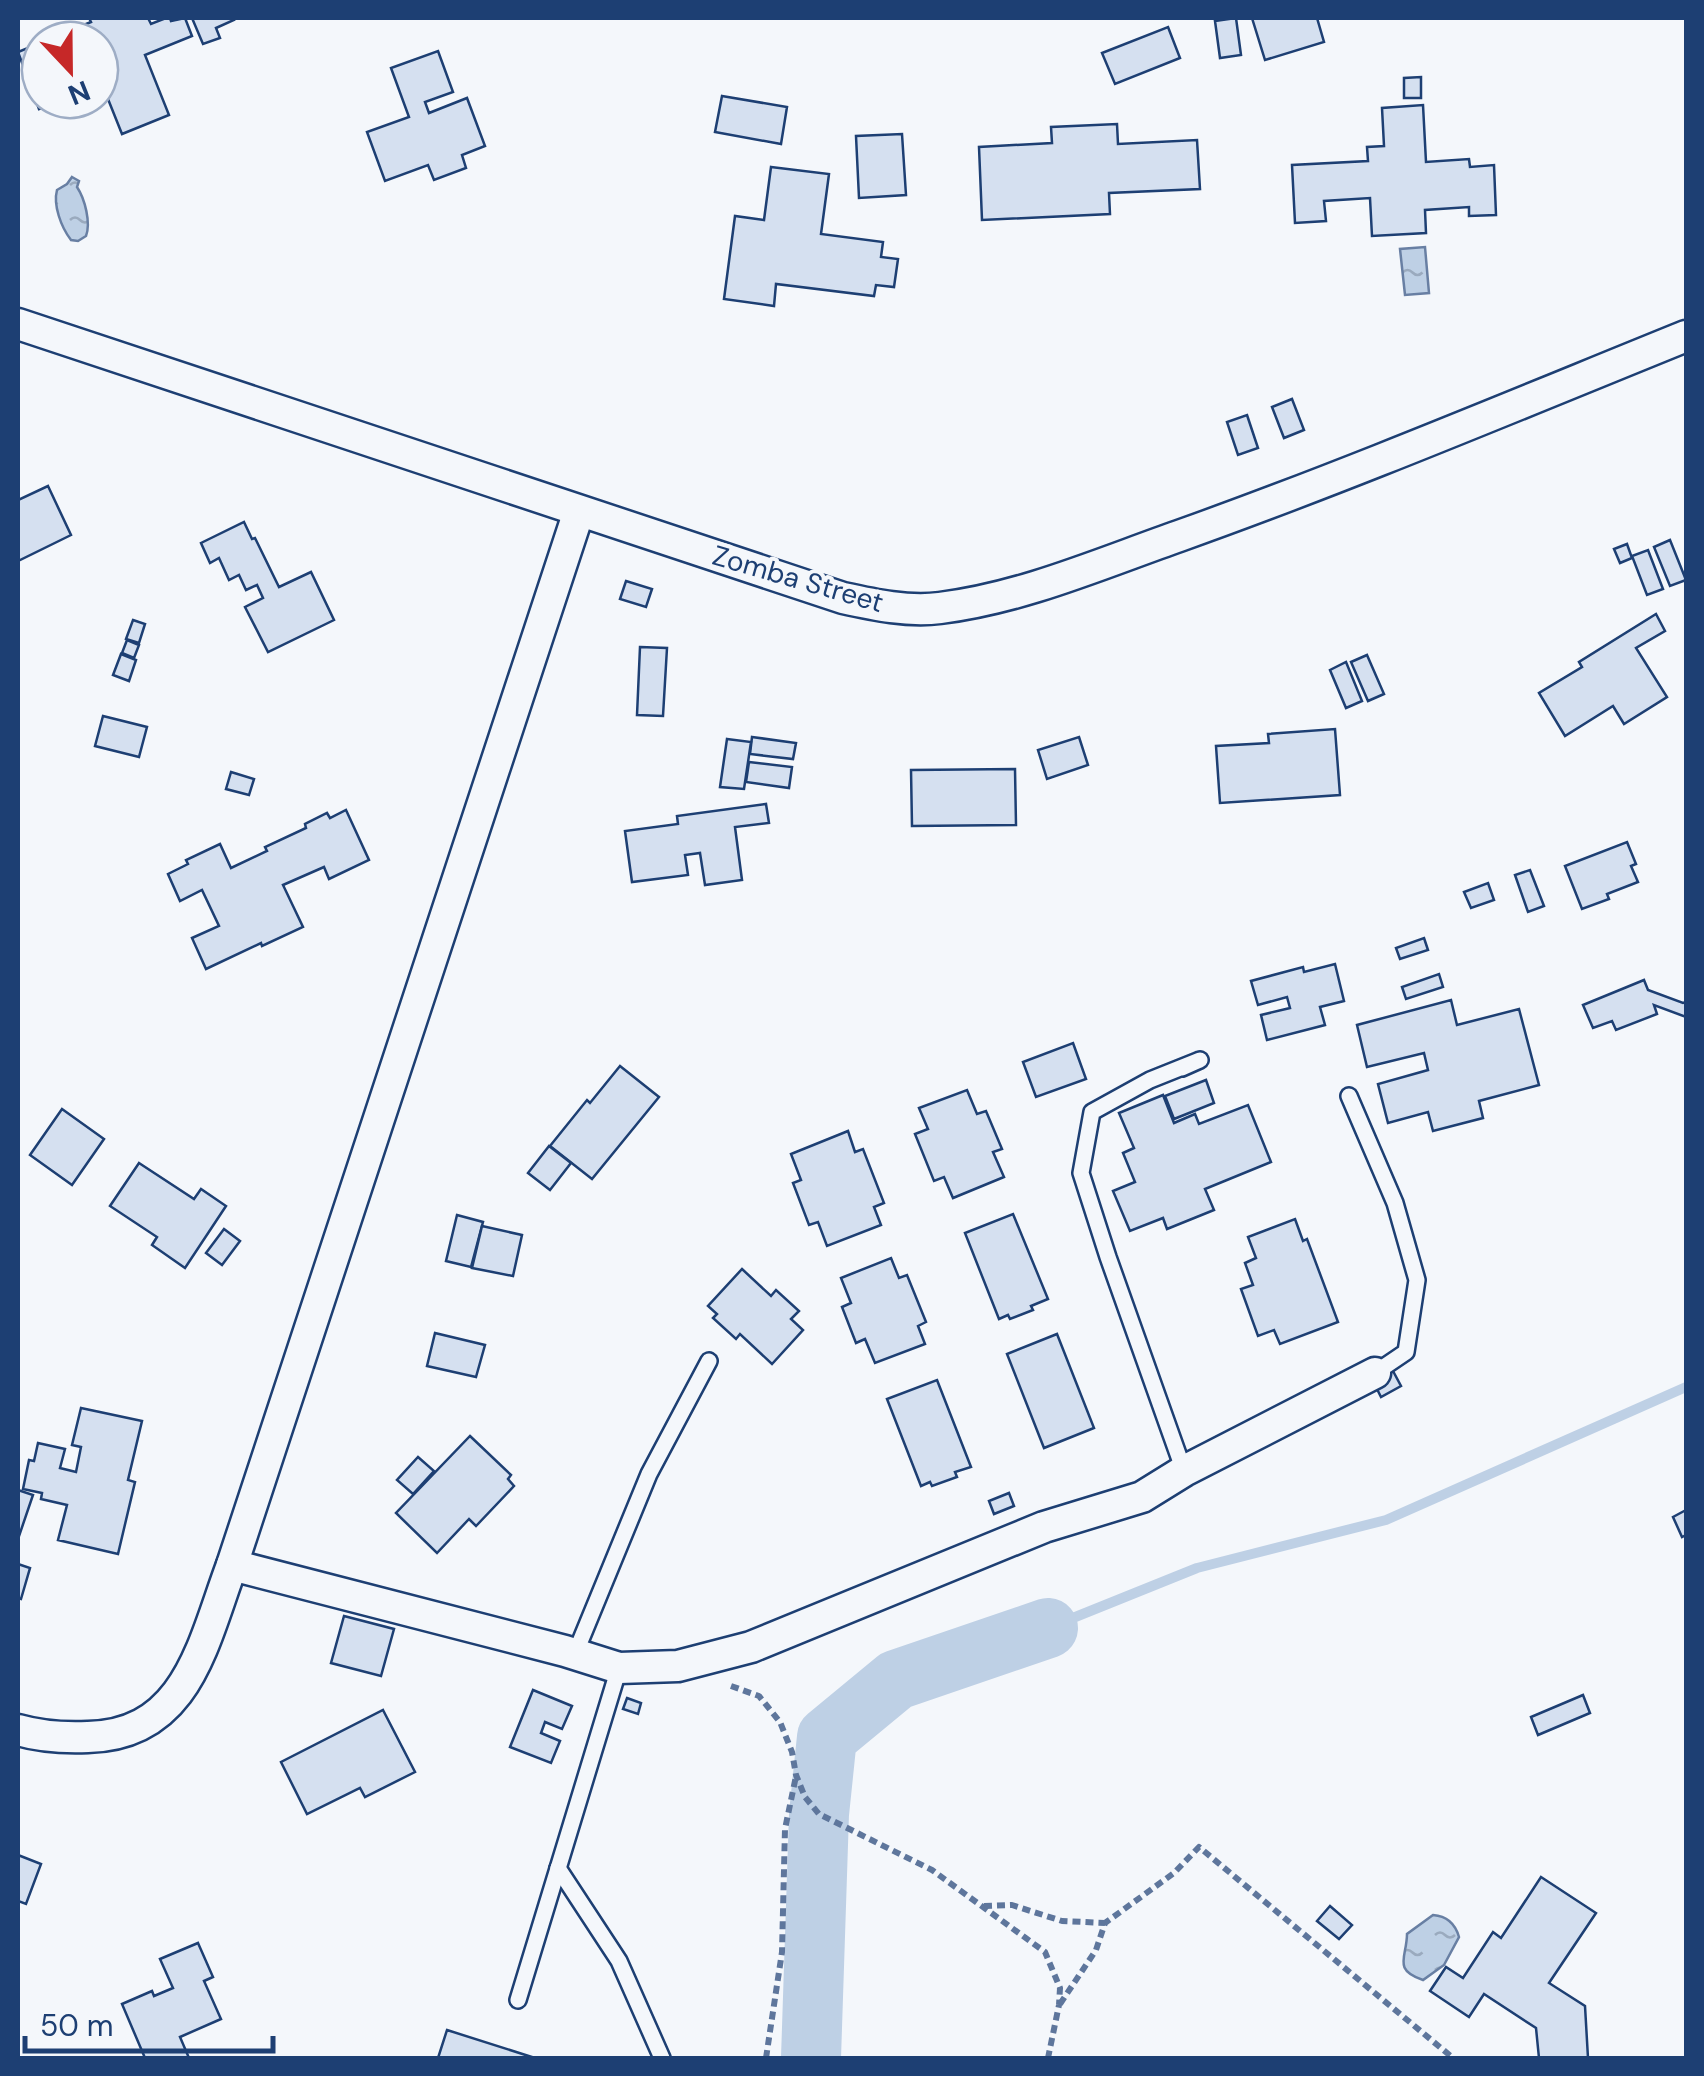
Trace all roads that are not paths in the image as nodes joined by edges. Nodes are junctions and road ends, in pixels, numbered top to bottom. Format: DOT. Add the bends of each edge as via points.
graph roads {
  1 [pos="18,324"];
  2 [pos="1686,336"];
  3 [pos="579,511"];
  4 [pos="1182,1068"];
  5 [pos="1348,1096"];
  6 [pos="709,1361"];
  7 [pos="1374,1372"];
  8 [pos="1184,1472"];
  9 [pos="232,1565"];
  10 [pos="575,1654"];
  11 [pos="619,1668"];
  12 [pos="18,1730"];
  13 [pos="558,1868"];
  14 [pos="518,2000"];
  15 [pos="662,2058"];
  1 -- 3 [label="street, Zomba Street"];
  2 -- 3 [label="street, Zomba Street" via="1229,518 966,604 903,608 843,598"];
  3 -- 9 [label="street"];
  4 -- 8 [label="lane" via="1200,1060 1092,1112 1081,1172"];
  5 -- 7 [label="lane" via="1395,1203 1417,1280 1406,1352"];
  6 -- 10 [label="lane" via="649,1474"];
  7 -- 8 [label="street"];
  8 -- 11 [label="street" via="1142,1497 1044,1527 751,1647 678,1666"];
  9 -- 10 [label="street"];
  9 -- 12 [label="street" via="195,1665 166,1708 125,1732 101,1737"];
  10 -- 11 [label="street"];
  11 -- 13 [label="lane"];
  13 -- 14 [label="lane"];
  13 -- 15 [label="lane" via="619,1961"];
}
